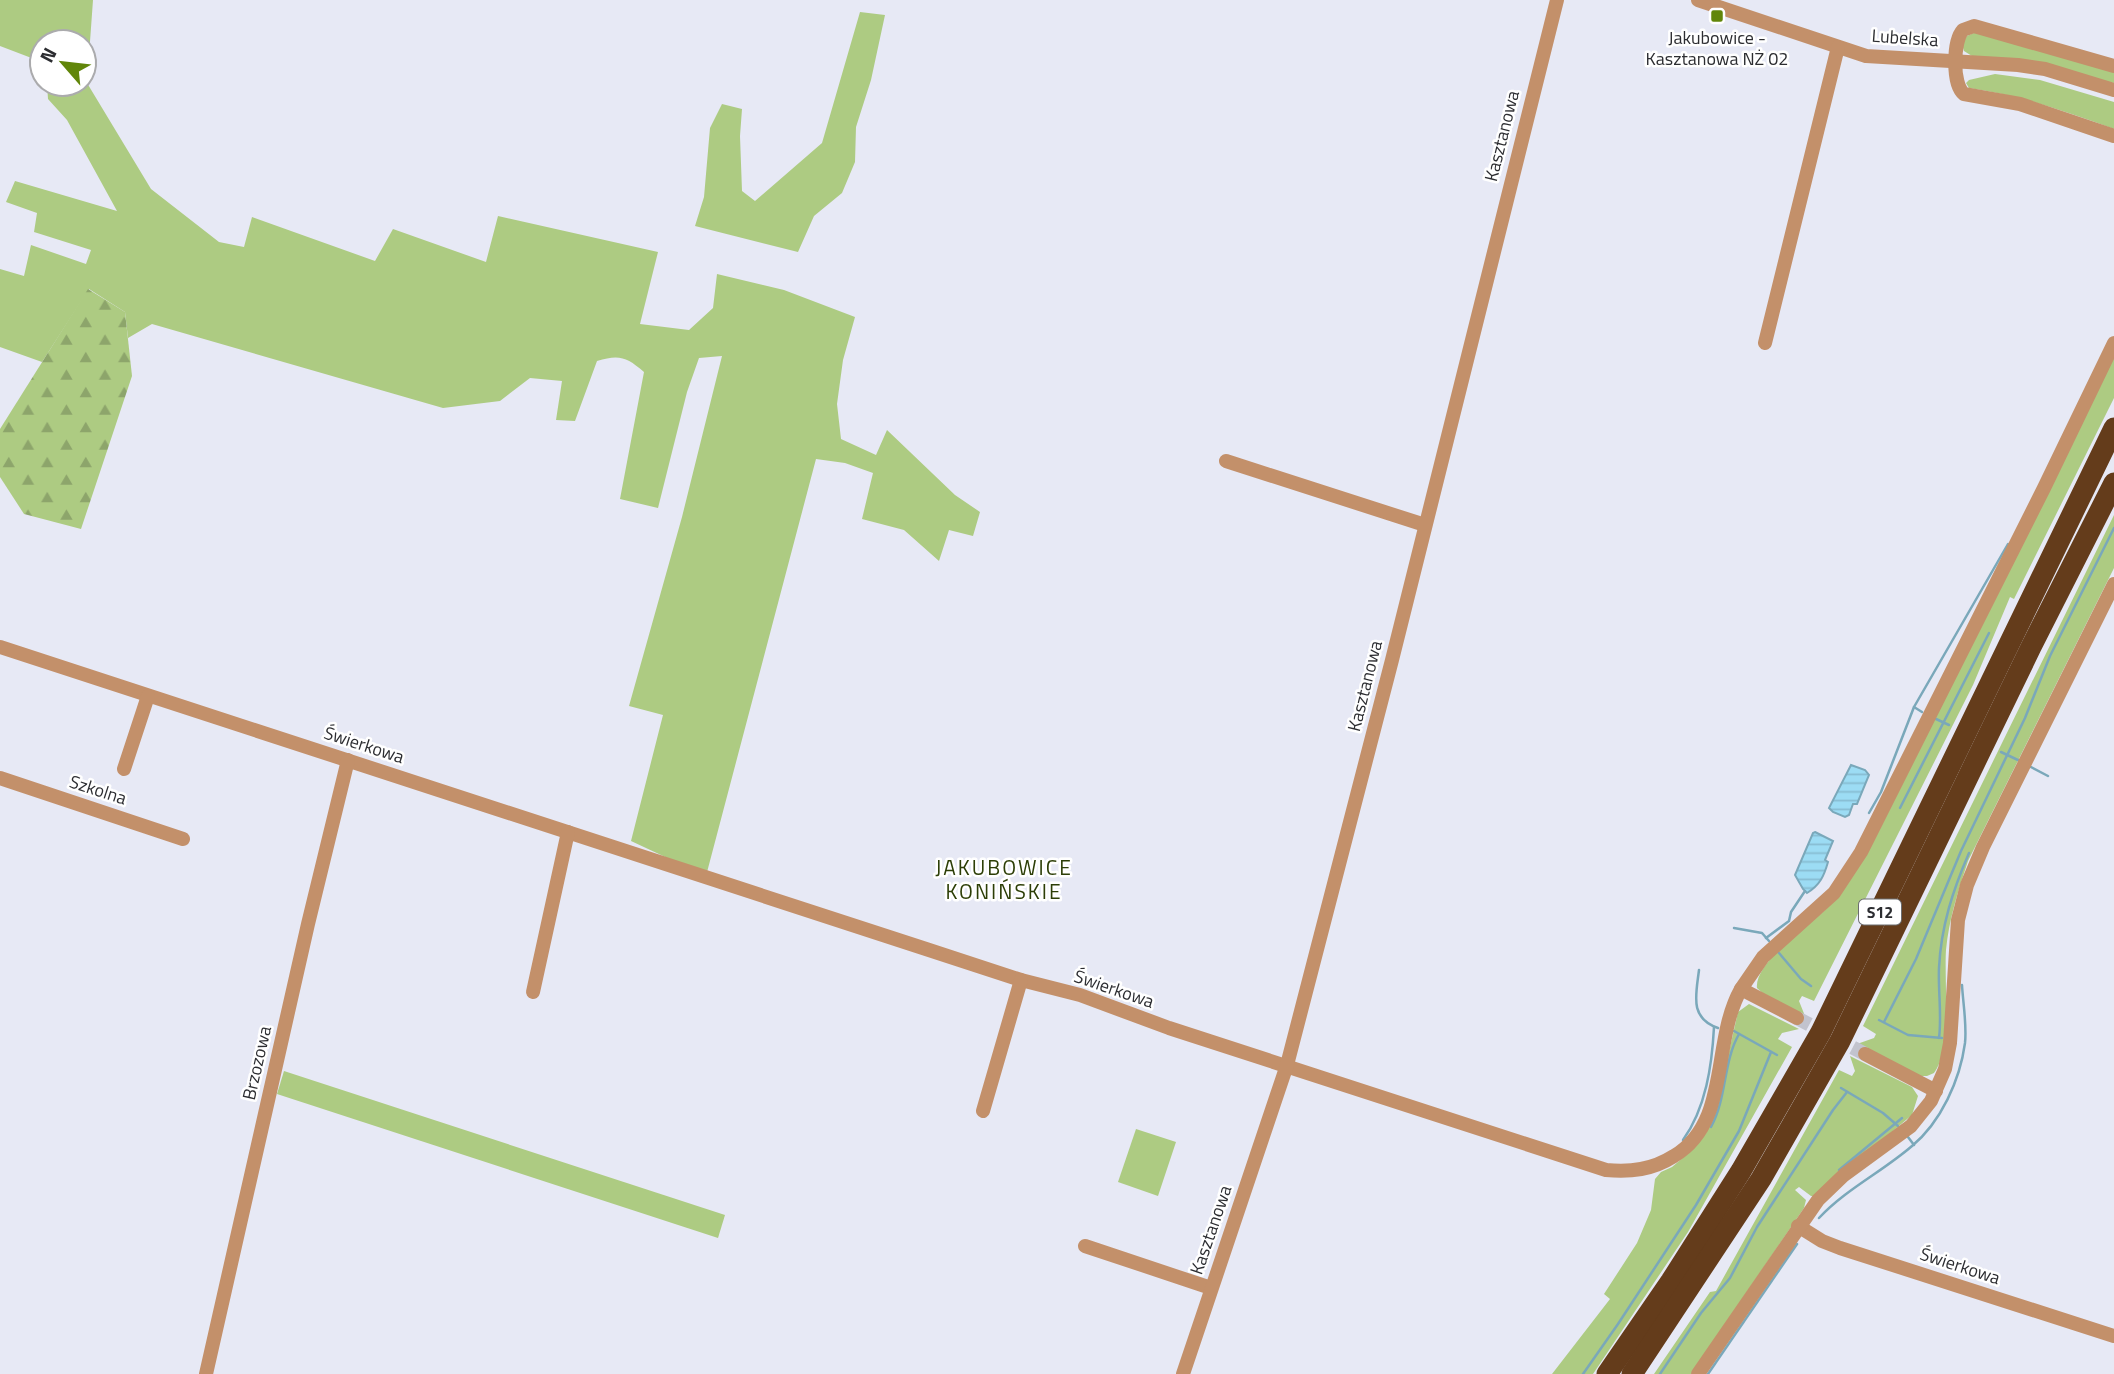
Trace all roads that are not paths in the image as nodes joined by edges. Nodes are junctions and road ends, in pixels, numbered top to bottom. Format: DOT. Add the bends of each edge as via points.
graph roads {
  1 [pos="1557,0"];
  2 [pos="1698,0"];
  3 [pos="1839,47"];
  4 [pos="1956,61"];
  5 [pos="2114,66"];
  6 [pos="2114,90"];
  7 [pos="2114,135"];
  8 [pos="1765,343"];
  9 [pos="2114,343"];
  10 [pos="2114,428"];
  11 [pos="1226,461"];
  12 [pos="2114,483"];
  13 [pos="1424,525"];
  14 [pos="2114,584"];
  15 [pos="0,647"];
  16 [pos="148,696"];
  17 [pos="348,760"];
  18 [pos="124,769"];
  19 [pos="0,778"];
  20 [pos="568,832"];
  21 [pos="183,839"];
  22 [pos="1021,980"];
  23 [pos="1741,989"];
  24 [pos="533,992"];
  25 [pos="1797,1018"];
  26 [pos="1865,1054"];
  27 [pos="1287,1065"];
  28 [pos="1936,1091"];
  29 [pos="983,1111"];
  30 [pos="1798,1226"];
  31 [pos="1086,1246"];
  32 [pos="1211,1288"];
  33 [pos="2114,1336"];
  34 [pos="206,1374"];
  35 [pos="1183,1374"];
  36 [pos="1607,1374"];
  37 [pos="1632,1374"];
  38 [pos="1698,1374"];
  1 -- 13 [label="street, Kasztanowa"];
  2 -- 3 [label="street, Lubelska"];
  3 -- 4 [label="street, Lubelska" via="1866,56"];
  3 -- 8 [label="street"];
  4 -- 5 [label="street" via="1959,34 1975,26"];
  4 -- 6 [label="street, Lubelska" via="2045,69"];
  4 -- 7 [label="street" via="1956,81 1964,94 2020,104"];
  9 -- 23 [label="street" via="1861,852 1834,893 1763,957"];
  10 -- 36 [label="highway, S12" via="1821,1032 1748,1159"];
  11 -- 13 [label="street"];
  12 -- 37 [label="highway, S12" via="1840,1041 1754,1189"];
  13 -- 27 [label="street, Kasztanowa"];
  14 -- 28 [label="street" via="1967,885 1957,929 1950,1044"];
  15 -- 16 [label="street, Świerkowa"];
  16 -- 17 [label="street, Świerkowa"];
  16 -- 18 [label="street"];
  17 -- 20 [label="street, Świerkowa"];
  17 -- 34 [label="street, Brzozowa"];
  19 -- 21 [label="street, Szkolna"];
  20 -- 22 [label="street, Świerkowa"];
  20 -- 24 [label="street"];
  22 -- 27 [label="street, Świerkowa" via="1080,995"];
  22 -- 29 [label="street"];
  23 -- 25 [label="street"];
  23 -- 27 [label="street, Świerkowa" via="1728,1017 1705,1123 1685,1149 1663,1163 1628,1172 1583,1164"];
  26 -- 28 [label="street"];
  27 -- 32 [label="street, Kasztanowa"];
  28 -- 30 [label="street" via="1912,1126 1836,1182"];
  30 -- 33 [label="street, Świerkowa" via="1840,1248"];
  30 -- 38 [label="street"];
  31 -- 32 [label="street"];
  32 -- 35 [label="street, Kasztanowa"];
}
